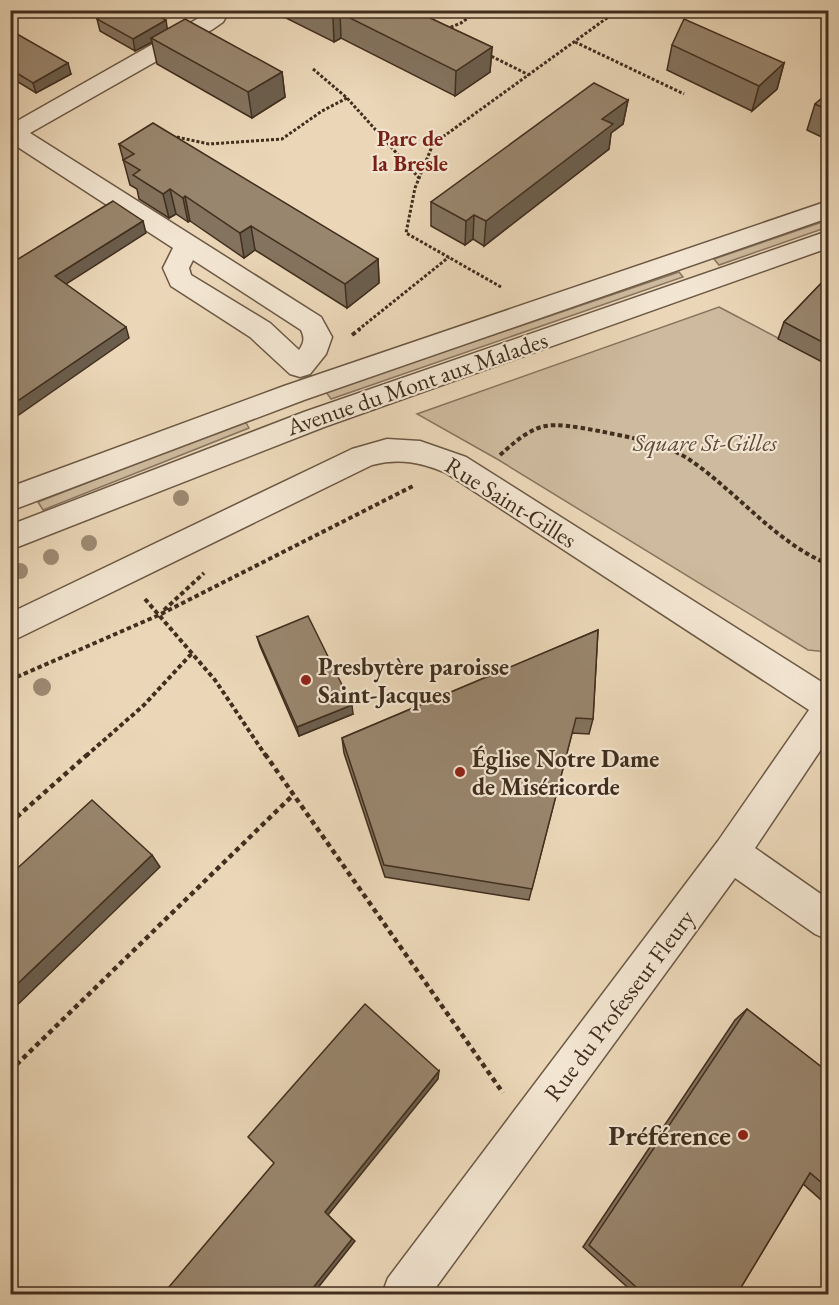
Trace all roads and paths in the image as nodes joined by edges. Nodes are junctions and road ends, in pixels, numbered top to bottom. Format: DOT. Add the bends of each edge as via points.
graph roads {
  1 [pos="220,10"];
  2 [pos="479,10"];
  3 [pos="618,10"];
  4 [pos="448,35"];
  5 [pos="575,42"];
  6 [pos="479,50"];
  7 [pos="313,69"];
  8 [pos="529,75"];
  9 [pos="684,94"];
  10 [pos="347,98"];
  11 [pos="163,134"];
  12 [pos="419,178"];
  13 [pos="828,209"];
  14 [pos="828,239"];
  15 [pos="186,246"];
  16 [pos="449,257"];
  17 [pos="501,287"];
  18 [pos="348,338"];
  19 [pos="297,380"];
  20 [pos="295,426"];
  21 [pos="497,459"];
  22 [pos="456,465"];
  23 [pos="10,499"];
  24 [pos="10,538"];
  25 [pos="828,564"];
  26 [pos="207,570"];
  27 [pos="127,571"];
  28 [pos="159,615"];
  29 [pos="10,628"];
  30 [pos="193,652"];
  31 [pos="10,680"];
  32 [pos="828,703"];
  33 [pos="828,711"];
  34 [pos="293,795"];
  35 [pos="10,823"];
  36 [pos="731,853"];
  37 [pos="828,921"];
  38 [pos="10,1071"];
  39 [pos="526,1130"];
  40 [pos="404,1294"];
  1 -- 15 [label="street" via="205,24 13,133"];
  2 -- 4 [label="path" via="461,23 438,30"];
  3 -- 5 [label="path"];
  5 -- 8 [label="path"];
  5 -- 9 [label="path"];
  6 -- 8 [label="path"];
  7 -- 10 [label="path"];
  8 -- 12 [label="path" via="434,144"];
  10 -- 11 [label="path" via="282,139 209,144"];
  10 -- 12 [label="path"];
  12 -- 16 [label="path" via="406,233"];
  13 -- 19 [label="street"];
  14 -- 20 [label="street, Avenue du Mont aux Malades"];
  15 -- 19 [label="street" via="176,268 180,280 260,330"];
  15 -- 19 [label="street" via="203,253 311,324 318,337 316,347"];
  16 -- 17 [label="path"];
  16 -- 18 [label="path"];
  19 -- 20 [label="street"];
  19 -- 23 [label="street"];
  20 -- 24 [label="street, Avenue du Mont aux Malades"];
  21 -- 25 [label="path" via="526,431 549,424 674,450 805,552"];
  22 -- 27 [label="street, Rue Saint-Gilles" via="430,453 383,449"];
  22 -- 28 [label="path"];
  22 -- 32 [label="street, Rue Saint-Gilles"];
  26 -- 28 [label="path"];
  27 -- 28 [label="path"];
  27 -- 29 [label="street, Rue Saint-Gilles"];
  28 -- 30 [label="path"];
  28 -- 31 [label="path"];
  30 -- 34 [label="path"];
  30 -- 35 [label="path" via="144,705"];
  33 -- 36 [label="street, Rue du Professeur Fleury"];
  34 -- 38 [label="path"];
  34 -- 39 [label="path" via="478,1055"];
  36 -- 37 [label="street"];
  36 -- 39 [label="street, Rue du Professeur Fleury"];
  39 -- 40 [label="street, Rue du Professeur Fleury"];
}
